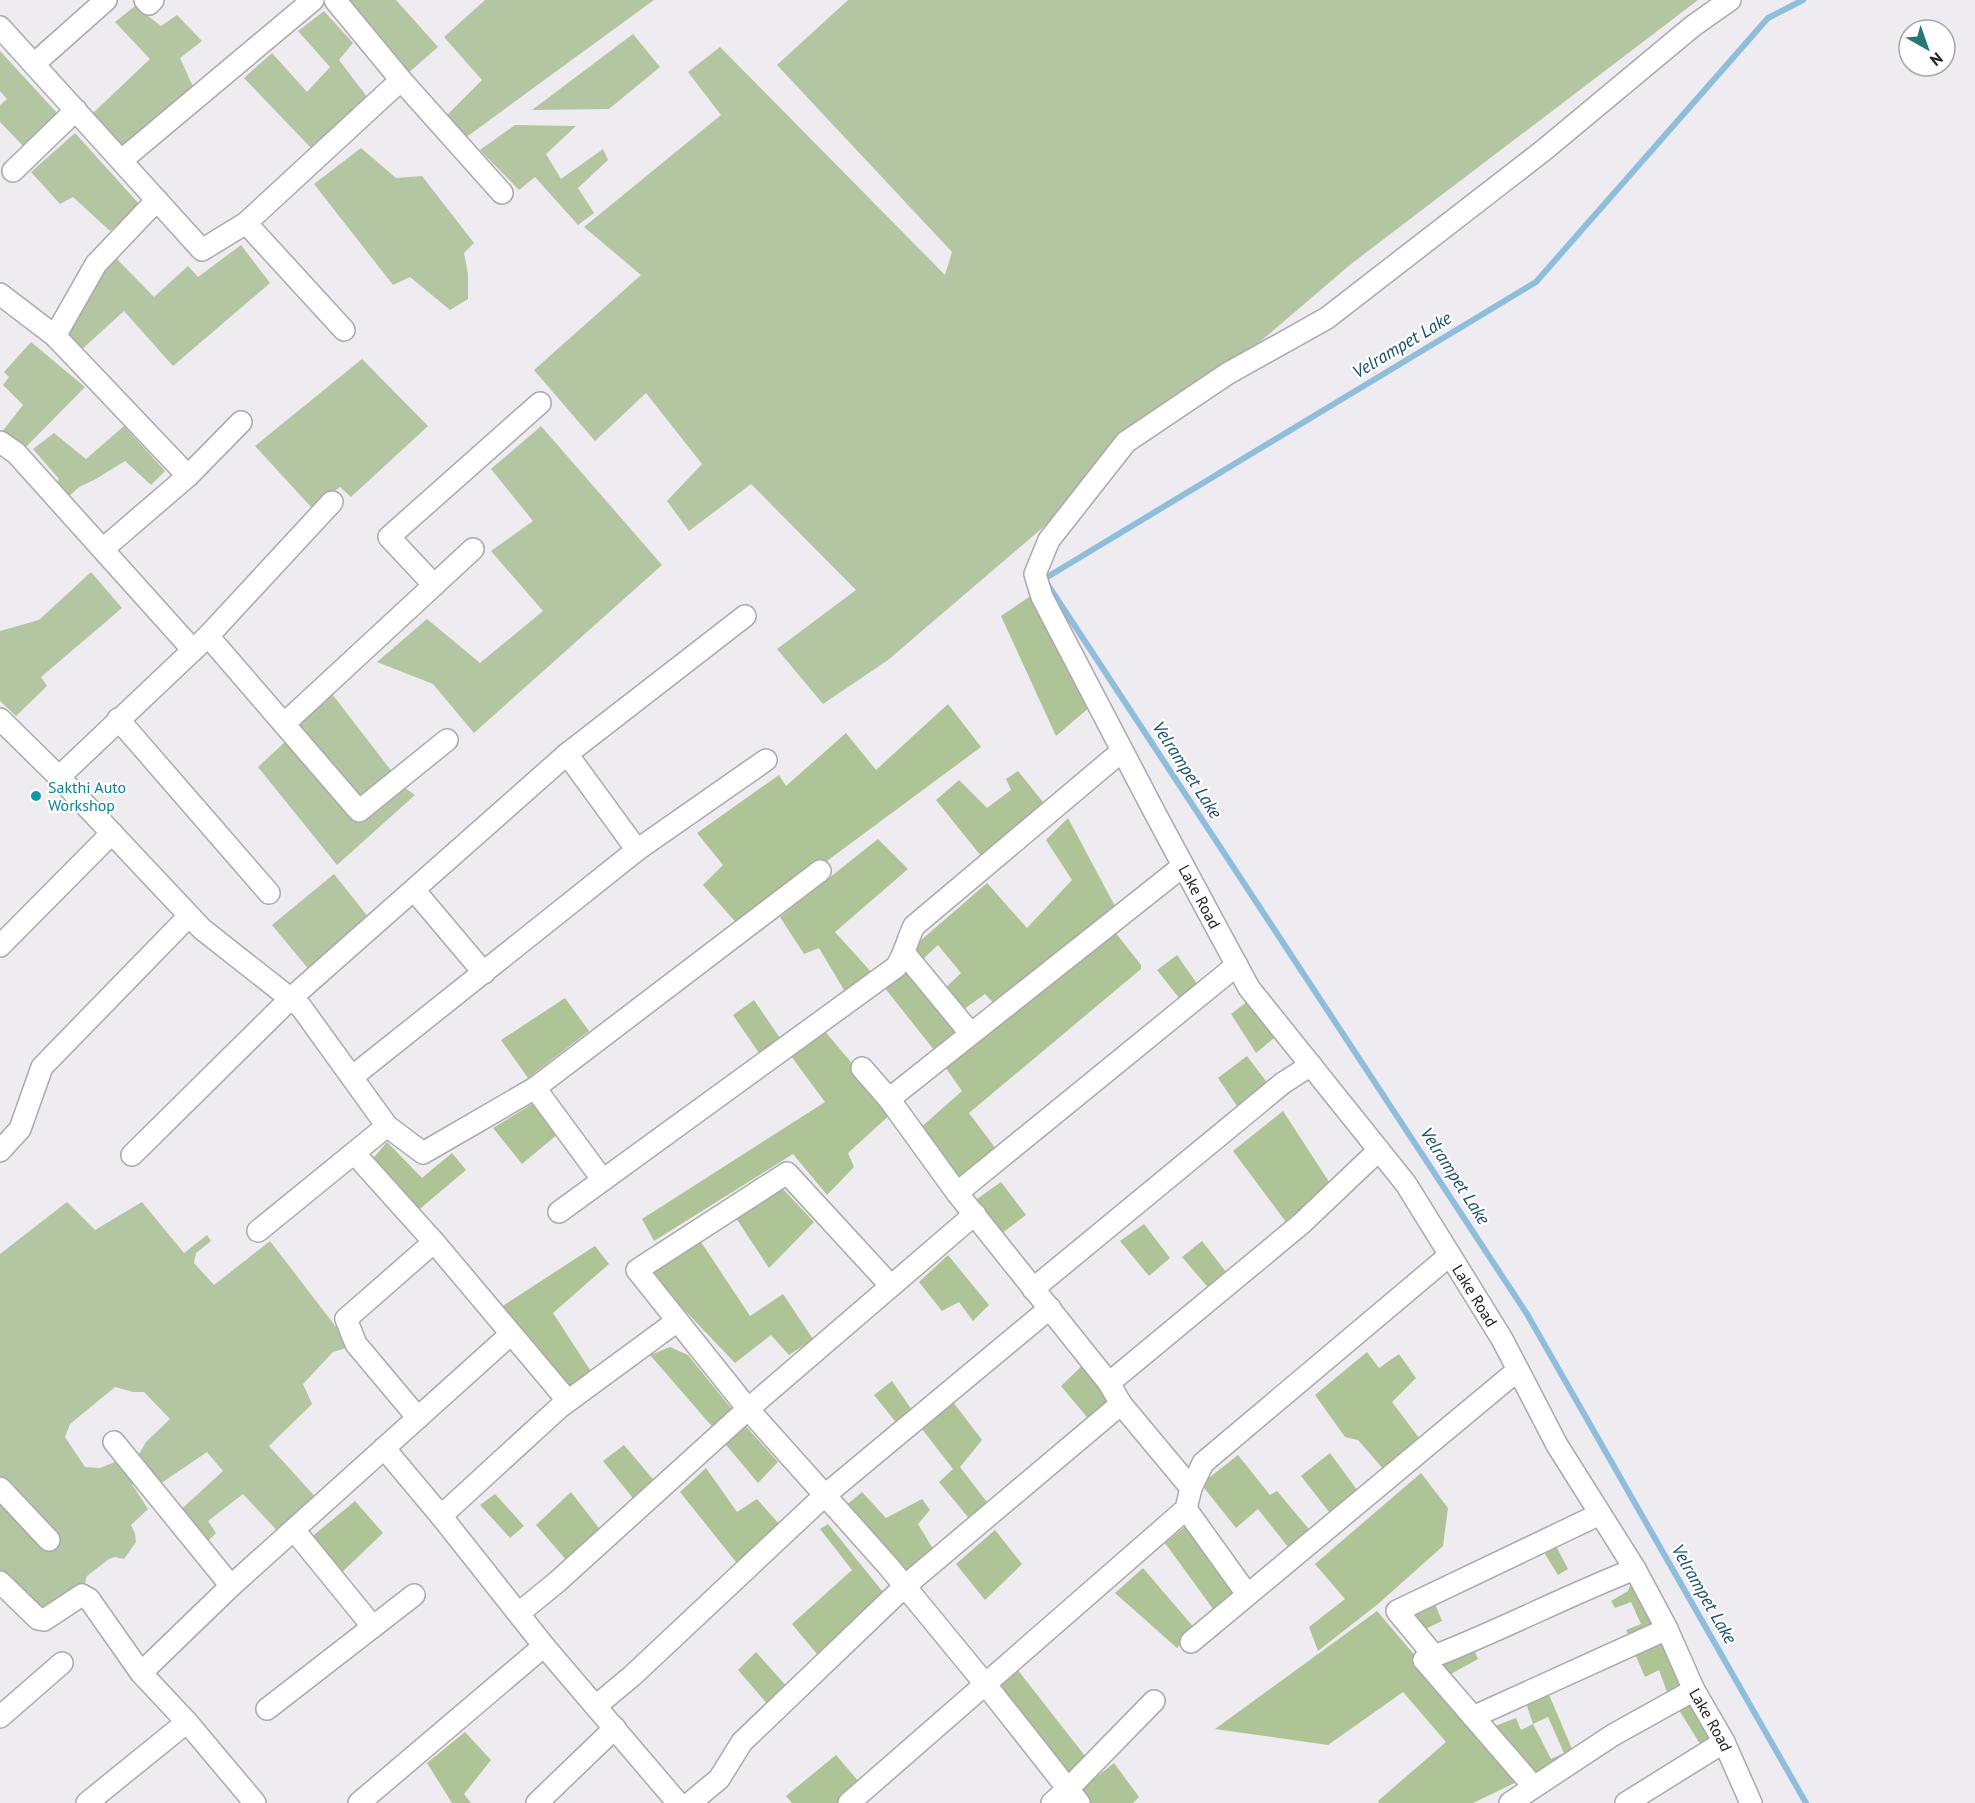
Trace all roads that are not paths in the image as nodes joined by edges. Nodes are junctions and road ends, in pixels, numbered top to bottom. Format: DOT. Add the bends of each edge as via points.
graph roads {
  1 [pos="106,0"];
  2 [pos="145,0"];
  3 [pos="153,0"];
  4 [pos="313,0"];
  5 [pos="335,0"];
  6 [pos="1730,0"];
  7 [pos="0,27"];
  8 [pos="34,64"];
  9 [pos="401,80"];
  10 [pos="76,110"];
  11 [pos="122,160"];
  12 [pos="13,171"];
  13 [pos="502,193"];
  14 [pos="157,200"];
  15 [pos="246,223"];
  16 [pos="0,294"];
  17 [pos="344,330"];
  18 [pos="55,336"];
  19 [pos="540,403"];
  20 [pos="241,422"];
  21 [pos="0,442"];
  22 [pos="188,476"];
  23 [pos="332,502"];
  24 [pos="103,549"];
  25 [pos="473,549"];
  26 [pos="434,585"];
  27 [pos="746,616"];
  28 [pos="201,643"];
  29 [pos="0,719"];
  30 [pos="118,719"];
  31 [pos="284,724"];
  32 [pos="447,740"];
  33 [pos="1122,751"];
  34 [pos="567,754"];
  35 [pos="766,760"];
  36 [pos="59,777"];
  37 [pos="112,833"];
  38 [pos="637,850"];
  39 [pos="1183,866"];
  40 [pos="820,871"];
  41 [pos="414,890"];
  42 [pos="269,893"];
  43 [pos="189,916"];
  44 [pos="0,946"];
  45 [pos="905,954"];
  46 [pos="1237,964"];
  47 [pos="484,974"];
  48 [pos="290,999"];
  49 [pos="971,1034"];
  50 [pos="1311,1065"];
  51 [pos="862,1068"];
  52 [pos="352,1077"];
  53 [pos="535,1088"];
  54 [pos="890,1099"];
  55 [pos="387,1126"];
  56 [pos="1379,1150"];
  57 [pos="0,1151"];
  58 [pos="355,1154"];
  59 [pos="132,1155"];
  60 [pos="602,1179"];
  61 [pos="957,1193"];
  62 [pos="559,1212"];
  63 [pos="975,1214"];
  64 [pos="258,1231"];
  65 [pos="434,1242"];
  66 [pos="1450,1255"];
  67 [pos="891,1286"];
  68 [pos="1033,1289"];
  69 [pos="1050,1308"];
  70 [pos="677,1321"];
  71 [pos="511,1334"];
  72 [pos="1518,1370"];
  73 [pos="1109,1383"];
  74 [pos="568,1401"];
  75 [pos="1121,1404"];
  76 [pos="748,1409"];
  77 [pos="418,1418"];
  78 [pos="114,1442"];
  79 [pos="384,1448"];
  80 [pos="0,1488"];
  81 [pos="1191,1488"];
  82 [pos="824,1496"];
  83 [pos="1186,1509"];
  84 [pos="1600,1514"];
  85 [pos="441,1516"];
  86 [pos="294,1530"];
  87 [pos="49,1540"];
  88 [pos="1635,1569"];
  89 [pos="0,1582"];
  90 [pos="231,1586"];
  91 [pos="905,1586"];
  92 [pos="1247,1594"];
  93 [pos="414,1595"];
  94 [pos="519,1613"];
  95 [pos="373,1627"];
  96 [pos="1667,1629"];
  97 [pos="1191,1642"];
  98 [pos="544,1646"];
  99 [pos="1424,1660"];
  100 [pos="62,1663"];
  101 [pos="141,1673"];
  102 [pos="986,1685"];
  103 [pos="1694,1690"];
  104 [pos="1154,1701"];
  105 [pos="596,1706"];
  106 [pos="267,1709"];
  107 [pos="0,1717"];
  108 [pos="1473,1717"];
  109 [pos="187,1722"];
  110 [pos="615,1728"];
  111 [pos="1724,1742"];
  112 [pos="1534,1787"];
  113 [pos="1074,1796"];
  114 [pos="87,1803"];
  115 [pos="255,1803"];
  116 [pos="359,1803"];
  117 [pos="537,1803"];
  118 [pos="678,1803"];
  119 [pos="690,1803"];
  120 [pos="849,1803"];
  121 [pos="1052,1803"];
  122 [pos="1510,1803"];
  123 [pos="1626,1803"];
  124 [pos="1751,1803"];
  1 -- 8 [label="street"];
  2 -- 3 [label="street" via="149,4"];
  4 -- 11 [label="street"];
  5 -- 9 [label="street"];
  6 -- 33 [label="street, Lake Road" via="1327,318 1227,374 1126,442 1048,540 1035,574 1042,597"];
  7 -- 8 [label="street"];
  8 -- 10 [label="street"];
  9 -- 13 [label="street"];
  9 -- 15 [label="street"];
  10 -- 11 [label="street"];
  10 -- 12 [label="street"];
  11 -- 14 [label="street"];
  14 -- 15 [label="street" via="202,250"];
  14 -- 18 [label="street" via="96,264"];
  15 -- 17 [label="street"];
  16 -- 18 [label="street"];
  18 -- 22 [label="street"];
  19 -- 26 [label="street" via="389,537"];
  20 -- 22 [label="street"];
  21 -- 24 [label="street" via="16,453"];
  22 -- 24 [label="street"];
  23 -- 28 [label="street"];
  24 -- 28 [label="street"];
  25 -- 26 [label="street"];
  26 -- 31 [label="street"];
  27 -- 34 [label="street"];
  28 -- 30 [label="street"];
  28 -- 31 [label="street"];
  29 -- 36 [label="street"];
  30 -- 36 [label="street"];
  30 -- 42 [label="street"];
  31 -- 32 [label="street" via="359,811"];
  33 -- 39 [label="street, Lake Road"];
  33 -- 45 [label="street" via="914,926"];
  34 -- 38 [label="street"];
  34 -- 41 [label="street"];
  35 -- 38 [label="street"];
  36 -- 37 [label="street"];
  37 -- 43 [label="street"];
  37 -- 44 [label="street"];
  38 -- 47 [label="street"];
  39 -- 46 [label="street, Lake Road"];
  39 -- 49 [label="street"];
  40 -- 53 [label="street"];
  41 -- 47 [label="street"];
  41 -- 48 [label="street"];
  43 -- 48 [label="street"];
  43 -- 57 [label="street" via="42,1067 20,1129"];
  45 -- 49 [label="street"];
  45 -- 60 [label="street" via="896,967"];
  46 -- 50 [label="street, Lake Road" via="1249,988"];
  46 -- 61 [label="street"];
  47 -- 52 [label="street"];
  48 -- 52 [label="street" via="301,1007"];
  48 -- 59 [label="street"];
  49 -- 54 [label="street"];
  50 -- 56 [label="street, Lake Road"];
  50 -- 68 [label="street" via="1282,1083"];
  51 -- 54 [label="street"];
  52 -- 55 [label="street"];
  53 -- 55 [label="street" via="423,1153"];
  53 -- 60 [label="street"];
  54 -- 61 [label="street"];
  55 -- 58 [label="street"];
  56 -- 66 [label="street, Lake Road" via="1406,1184"];
  56 -- 73 [label="street" via="1301,1224"];
  58 -- 64 [label="street"];
  58 -- 65 [label="street"];
  60 -- 62 [label="street"];
  61 -- 63 [label="street"];
  63 -- 67 [label="street"];
  63 -- 68 [label="street"];
  65 -- 71 [label="street"];
  65 -- 77 [label="street" via="346,1319 356,1344"];
  66 -- 72 [label="street, Lake Road"];
  66 -- 81 [label="street" via="1203,1463"];
  67 -- 70 [label="street" via="787,1173 637,1270"];
  67 -- 76 [label="street"];
  68 -- 69 [label="street"];
  69 -- 73 [label="street"];
  69 -- 82 [label="street"];
  70 -- 74 [label="street"];
  70 -- 76 [label="street"];
  71 -- 74 [label="street"];
  71 -- 77 [label="street"];
  72 -- 84 [label="street, Lake Road" via="1557,1445"];
  72 -- 92 [label="street"];
  73 -- 75 [label="street"];
  74 -- 85 [label="street"];
  75 -- 81 [label="street"];
  75 -- 91 [label="street"];
  76 -- 82 [label="street"];
  76 -- 94 [label="street"];
  77 -- 79 [label="street"];
  78 -- 90 [label="street"];
  79 -- 85 [label="street"];
  79 -- 86 [label="street"];
  80 -- 87 [label="street"];
  81 -- 83 [label="street"];
  82 -- 91 [label="street"];
  82 -- 105 [label="street"];
  83 -- 92 [label="street"];
  83 -- 102 [label="street"];
  84 -- 88 [label="street, Lake Road"];
  84 -- 99 [label="street" via="1397,1611 1431,1652"];
  85 -- 94 [label="street"];
  86 -- 90 [label="street"];
  86 -- 95 [label="street"];
  88 -- 96 [label="street, Lake Road"];
  88 -- 99 [label="street"];
  89 -- 101 [label="street" via="44,1620 86,1596"];
  90 -- 101 [label="street"];
  91 -- 102 [label="street"];
  91 -- 119 [label="street" via="742,1742 719,1779"];
  92 -- 97 [label="street"];
  93 -- 95 [label="street"];
  94 -- 98 [label="street"];
  95 -- 106 [label="street"];
  96 -- 103 [label="street, Lake Road"];
  96 -- 108 [label="street"];
  98 -- 105 [label="street"];
  98 -- 116 [label="street"];
  99 -- 108 [label="street"];
  100 -- 107 [label="street"];
  101 -- 109 [label="street"];
  102 -- 113 [label="street"];
  102 -- 120 [label="street"];
  103 -- 111 [label="street, Lake Road"];
  103 -- 112 [label="street" via="1613,1735"];
  104 -- 113 [label="street"];
  105 -- 110 [label="street"];
  108 -- 112 [label="street"];
  109 -- 114 [label="street"];
  109 -- 115 [label="street"];
  110 -- 117 [label="street"];
  110 -- 118 [label="street"];
  111 -- 123 [label="street"];
  111 -- 124 [label="street, Lake Road"];
  112 -- 122 [label="street"];
  113 -- 121 [label="street"];
}
